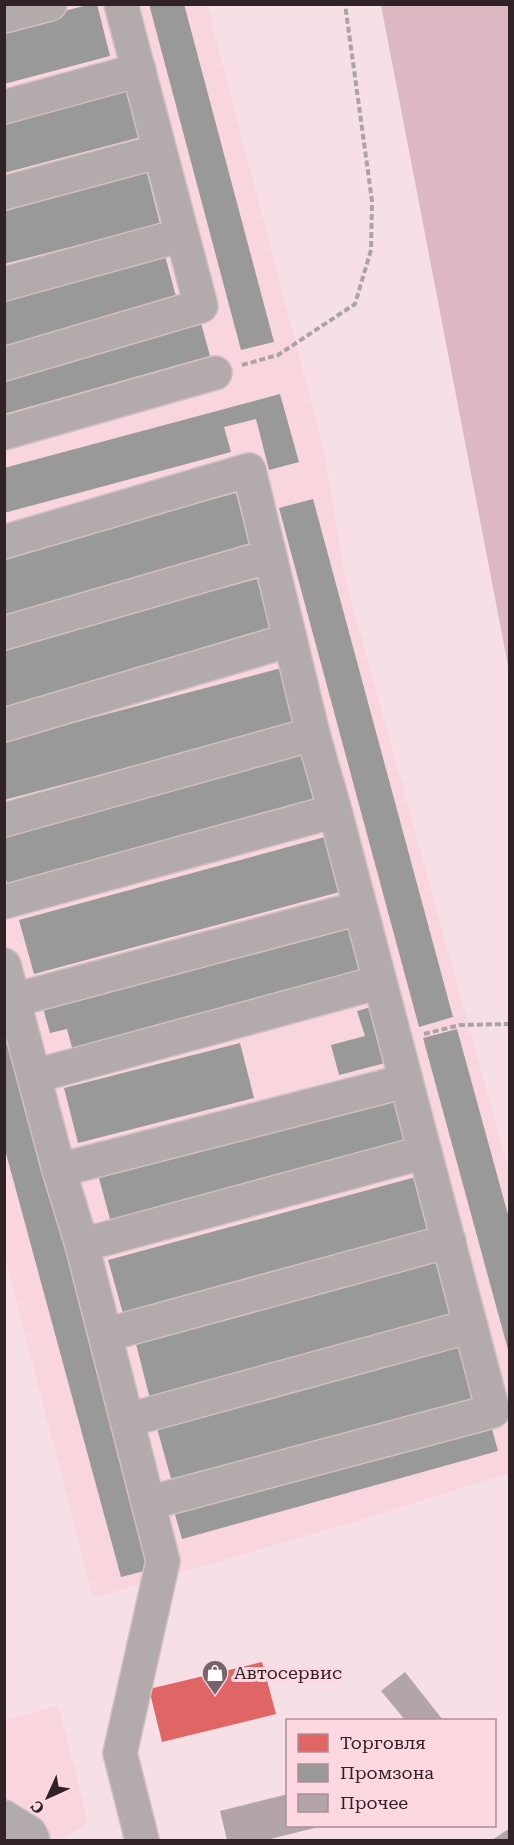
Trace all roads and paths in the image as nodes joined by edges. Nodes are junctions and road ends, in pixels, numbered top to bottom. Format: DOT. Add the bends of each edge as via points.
graph roads {
  1 [pos="50,4"];
  2 [pos="121,4"];
  3 [pos="345,4"];
  4 [pos="4,16"];
  5 [pos="139,70"];
  6 [pos="4,107"];
  7 [pos="160,151"];
  8 [pos="4,194"];
  9 [pos="182,235"];
  10 [pos="4,284"];
  11 [pos="4,364"];
  12 [pos="215,373"];
  13 [pos="4,433"];
  14 [pos="4,542"];
  15 [pos="270,556"];
  16 [pos="4,633"];
  17 [pos="290,640"];
  18 [pos="4,725"];
  19 [pos="313,734"];
  20 [pos="335,811"];
  21 [pos="4,820"];
  22 [pos="4,902"];
  23 [pos="359,908"];
  24 [pos="4,966"];
  25 [pos="380,982"];
  26 [pos="14,1000"];
  27 [pos="510,1024"];
  28 [pos="395,1040"];
  29 [pos="35,1076"];
  30 [pos="406,1081"];
  31 [pos="425,1152"];
  32 [pos="59,1170"];
  33 [pos="449,1241"];
  34 [pos="82,1245"];
  35 [pos="471,1326"];
  36 [pos="105,1335"];
  37 [pos="128,1420"];
  38 [pos="149,1503"];
  39 [pos="4,1817"];
  40 [pos="33,1840"];
  41 [pos="142,1840"];
  1 -- 4 [label="lane"];
  2 -- 5 [label="lane"];
  3 -- 12 [label="path" via="372,201 371,250 355,304 278,355"];
  5 -- 6 [label="lane"];
  5 -- 7 [label="lane"];
  7 -- 8 [label="lane"];
  7 -- 9 [label="lane"];
  9 -- 10 [label="lane"];
  9 -- 11 [label="lane" via="201,306"];
  12 -- 13 [label="lane"];
  14 -- 15 [label="lane" via="249,470"];
  15 -- 16 [label="lane"];
  15 -- 17 [label="lane"];
  17 -- 18 [label="lane"];
  17 -- 19 [label="lane"];
  19 -- 20 [label="lane"];
  19 -- 21 [label="lane"];
  20 -- 22 [label="lane"];
  20 -- 23 [label="lane"];
  23 -- 25 [label="lane"];
  23 -- 26 [label="lane"];
  24 -- 26 [label="lane"];
  25 -- 28 [label="lane"];
  25 -- 29 [label="lane"];
  26 -- 29 [label="lane"];
  27 -- 28 [label="path" via="460,1025"];
  28 -- 30 [label="lane"];
  29 -- 32 [label="lane"];
  30 -- 31 [label="lane"];
  30 -- 32 [label="lane"];
  31 -- 33 [label="lane"];
  31 -- 34 [label="lane"];
  32 -- 34 [label="lane"];
  33 -- 35 [label="lane"];
  33 -- 36 [label="lane"];
  34 -- 36 [label="lane"];
  35 -- 37 [label="lane"];
  35 -- 38 [label="lane" via="494,1412"];
  36 -- 37 [label="lane"];
  37 -- 38 [label="lane"];
  38 -- 41 [label="lane" via="163,1561 120,1753"];
  39 -- 40 [label="lane" via="30,1833"];
}
